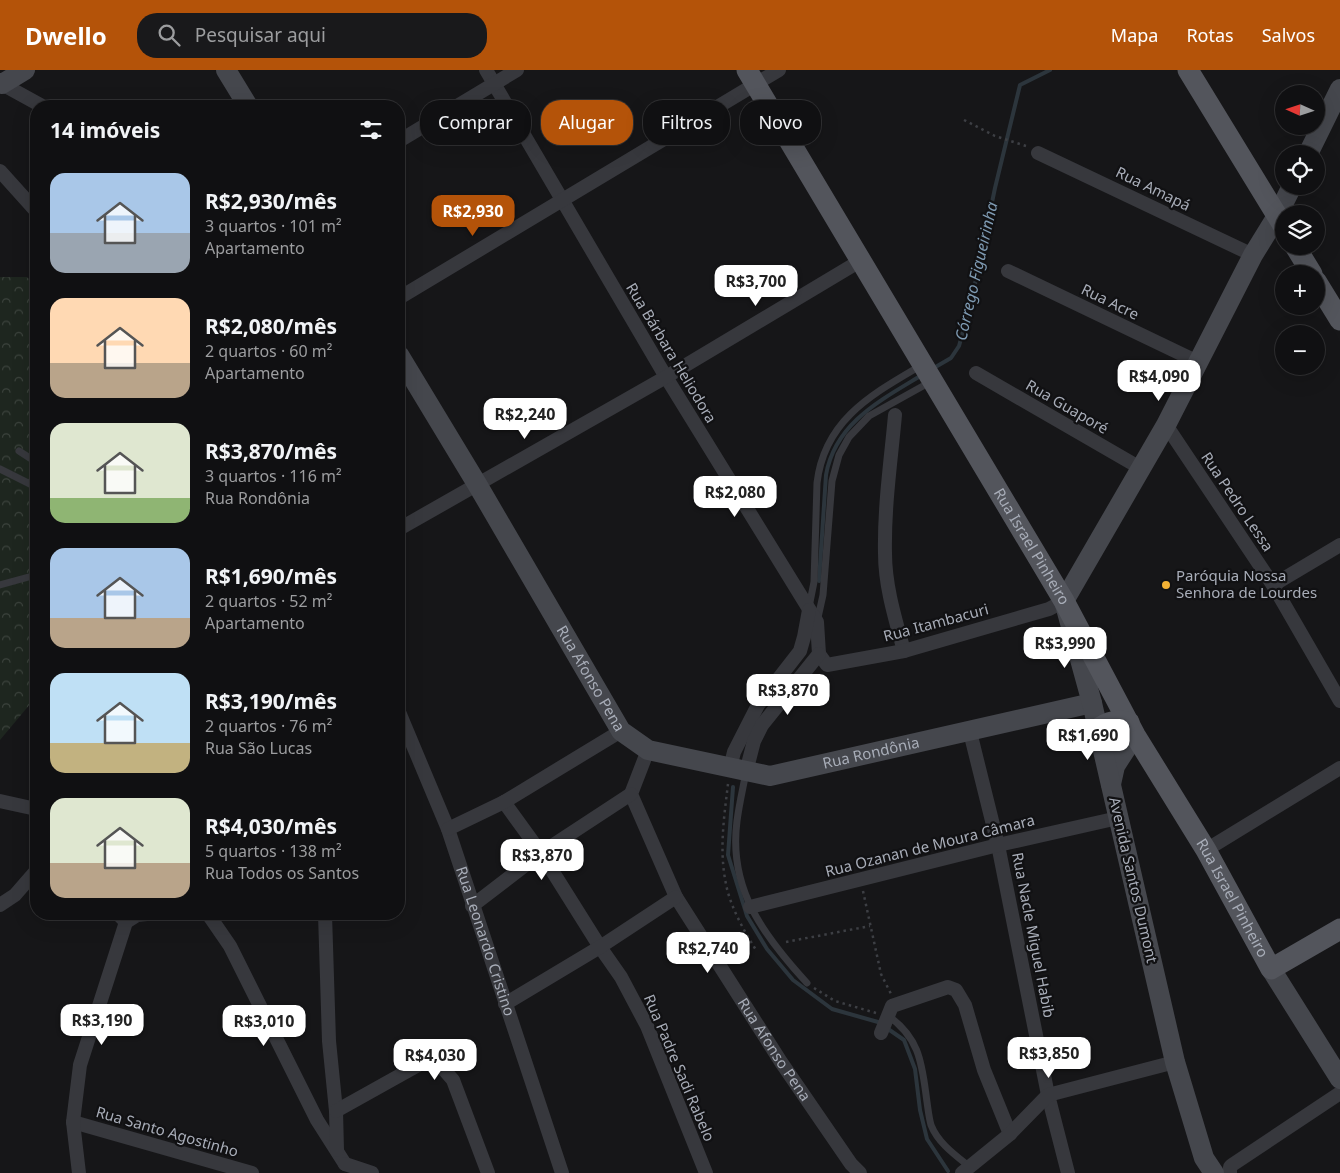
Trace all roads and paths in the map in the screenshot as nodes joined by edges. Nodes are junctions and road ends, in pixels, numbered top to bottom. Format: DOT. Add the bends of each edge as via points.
graph roads {
  1 [pos="25,70"];
  2 [pos="226,70"];
  3 [pos="486,70"];
  4 [pos="517,70"];
  5 [pos="779,70"];
  6 [pos="1188,70"];
  7 [pos="751,77"];
  8 [pos="1,83"];
  9 [pos="494,84"];
  10 [pos="1340,89"];
  11 [pos="30,100"];
  12 [pos="244,100"];
  13 [pos="964,120"];
  14 [pos="405,137"];
  15 [pos="1021,144"];
  16 [pos="1312,145"];
  17 [pos="1038,153"];
  18 [pos="0,170"];
  19 [pos="562,201"];
  20 [pos="30,204"];
  21 [pos="1275,214"];
  22 [pos="1275,229"];
  23 [pos="1254,256"];
  24 [pos="860,261"];
  25 [pos="1008,271"];
  26 [pos="405,294"];
  27 [pos="1325,296"];
  28 [pos="1340,320"];
  29 [pos="1198,362"];
  30 [pos="405,365"];
  31 [pos="915,370"];
  32 [pos="976,373"];
  33 [pos="666,377"];
  34 [pos="929,386"];
  35 [pos="895,415"];
  36 [pos="1166,425"];
  37 [pos="19,451"];
  38 [pos="30,458"];
  39 [pos="0,469"];
  40 [pos="1142,469"];
  41 [pos="30,484"];
  42 [pos="476,484"];
  43 [pos="405,525"];
  44 [pos="1340,545"];
  45 [pos="30,577"];
  46 [pos="0,585"];
  47 [pos="1273,586"];
  48 [pos="1064,601"];
  49 [pos="809,610"];
  50 [pos="816,622"];
  51 [pos="904,651"];
  52 [pos="819,654"];
  53 [pos="1340,702"];
  54 [pos="1092,703"];
  55 [pos="405,726"];
  56 [pos="621,731"];
  57 [pos="970,732"];
  58 [pos="1130,735"];
  59 [pos="1100,736"];
  60 [pos="648,750"];
  61 [pos="1340,768"];
  62 [pos="738,770"];
  63 [pos="1111,786"];
  64 [pos="631,794"];
  65 [pos="0,801"];
  66 [pos="504,802"];
  67 [pos="30,808"];
  68 [pos="1118,818"];
  69 [pos="448,829"];
  70 [pos="998,845"];
  71 [pos="1206,850"];
  72 [pos="540,853"];
  73 [pos="30,877"];
  74 [pos="860,880"];
  75 [pos="676,897"];
  76 [pos="0,905"];
  77 [pos="472,906"];
  78 [pos="750,908"];
  79 [pos="121,920"];
  80 [pos="212,920"];
  81 [pos="325,920"];
  82 [pos="870,926"];
  83 [pos="1340,929"];
  84 [pos="773,945"];
  85 [pos="600,947"];
  86 [pos="1271,969"];
  87 [pos="806,983"];
  88 [pos="505,1004"];
  89 [pos="892,1010"];
  90 [pos="881,1033"];
  91 [pos="1175,1062"];
  92 [pos="1340,1079"];
  93 [pos="1340,1093"];
  94 [pos="1048,1094"];
  95 [pos="336,1111"];
  96 [pos="74,1122"];
  97 [pos="1010,1134"];
  98 [pos="340,1163"];
  99 [pos="1207,1168"];
  100 [pos="966,1170"];
  101 [pos="79,1173"];
  102 [pos="252,1173"];
  103 [pos="372,1173"];
  104 [pos="488,1173"];
  105 [pos="562,1173"];
  106 [pos="706,1173"];
  107 [pos="860,1173"];
  108 [pos="1068,1173"];
  109 [pos="1230,1173"];
  1 -- 8 [label="street"];
  2 -- 12 [label="street"];
  3 -- 9 [label="street, Rua Bárbara Heliodora"];
  4 -- 9 [label="street"];
  5 -- 7 [label="street"];
  6 -- 21 [label="main road"];
  7 -- 19 [label="street"];
  7 -- 24 [label="main road, Rua Israel Pinheiro"];
  8 -- 11 [label="street"];
  9 -- 14 [label="street"];
  9 -- 19 [label="street, Rua Bárbara Heliodora"];
  10 -- 16 [label="street"];
  13 -- 15 [label="path" via="994,136"];
  17 -- 23 [label="street, Rua Amapá"];
  18 -- 20 [label="street"];
  19 -- 26 [label="street"];
  19 -- 33 [label="street, Rua Bárbara Heliodora"];
  22 -- 23 [label="street"];
  23 -- 29 [label="street"];
  24 -- 33 [label="street"];
  24 -- 34 [label="main road, Rua Israel Pinheiro" via="904,335"];
  25 -- 29 [label="street, Rua Acre"];
  27 -- 28 [label="main road"];
  29 -- 36 [label="street"];
  30 -- 42 [label="street, Rua Afonso Pena"];
  31 -- 49 [label="lane" via="861,404 837,427 827,444 819,467 814,582"];
  32 -- 40 [label="street, Rua Guaporé"];
  33 -- 42 [label="street"];
  33 -- 49 [label="street, Rua Bárbara Heliodora"];
  34 -- 48 [label="main road, Rua Israel Pinheiro"];
  34 -- 50 [label="lane" via="869,416 849,437 839,455 832,481 823,595"];
  35 -- 51 [label="street" via="885,554 891,602"];
  36 -- 40 [label="street"];
  36 -- 47 [label="street, Rua Pedro Lessa"];
  37 -- 38 [label="lane"];
  39 -- 41 [label="lane"];
  40 -- 48 [label="street"];
  42 -- 43 [label="street"];
  42 -- 56 [label="street, Rua Afonso Pena"];
  44 -- 47 [label="street"];
  45 -- 46 [label="lane"];
  47 -- 53 [label="street, Rua Pedro Lessa"];
  48 -- 51 [label="street, Rua Itambacuri" via="1049,609"];
  48 -- 54 [label="street, Avenida Santos Dumont"];
  48 -- 58 [label="main road, Rua Israel Pinheiro"];
  49 -- 50 [label="street, Rua Bárbara Heliodora"];
  49 -- 62 [label="street" via="800,650 758,705 734,752"];
  50 -- 52 [label="street, Rua Bárbara Heliodora"];
  51 -- 52 [label="street, Rua Itambacuri" via="827,665"];
  52 -- 62 [label="street" via="762,725"];
  54 -- 57 [label="street, Rua Rondônia"];
  54 -- 59 [label="street, Avenida Santos Dumont"];
  55 -- 69 [label="street, Rua Leonardo Cristino"];
  56 -- 60 [label="street, Rua Afonso Pena"];
  56 -- 66 [label="street"];
  57 -- 62 [label="street, Rua Rondônia" via="770,776"];
  57 -- 70 [label="street, Rua Nacle Miguel Habib"];
  58 -- 59 [label="street" via="1115,749"];
  58 -- 59 [label="main road" via="1116,720 1105,724"];
  58 -- 63 [label="street" via="1115,766"];
  58 -- 71 [label="main road, Rua Israel Pinheiro"];
  59 -- 63 [label="street, Avenida Santos Dumont"];
  60 -- 62 [label="street, Rua Rondônia"];
  60 -- 64 [label="street"];
  61 -- 71 [label="street"];
  62 -- 78 [label="lane" via="736,856 741,886"];
  63 -- 68 [label="street, Avenida Santos Dumont"];
  64 -- 72 [label="street"];
  64 -- 75 [label="street, Rua Afonso Pena"];
  65 -- 67 [label="street"];
  66 -- 69 [label="street"];
  66 -- 72 [label="street, Rua Padre Sadi Rabelo"];
  68 -- 70 [label="street, Rua Ozanan de Moura Câmara"];
  68 -- 91 [label="street, Avenida Santos Dumont"];
  69 -- 77 [label="street, Rua Leonardo Cristino"];
  70 -- 74 [label="street, Rua Ozanan de Moura Câmara"];
  70 -- 94 [label="street, Rua Nacle Miguel Habib"];
  71 -- 86 [label="main road, Rua Israel Pinheiro"];
  72 -- 77 [label="street"];
  72 -- 85 [label="street, Rua Padre Sadi Rabelo"];
  73 -- 76 [label="street" via="15,895"];
  74 -- 78 [label="street, Rua Ozanan de Moura Câmara"];
  74 -- 82 [label="path"];
  75 -- 85 [label="street"];
  75 -- 107 [label="street, Rua Afonso Pena" via="781,1062"];
  77 -- 88 [label="street, Rua Leonardo Cristino"];
  78 -- 84 [label="lane"];
  79 -- 96 [label="street" via="80,1065"];
  80 -- 98 [label="street" via="230,946"];
  81 -- 95 [label="street" via="329,1041"];
  82 -- 84 [label="path"];
  82 -- 89 [label="path"];
  83 -- 86 [label="main road"];
  84 -- 87 [label="lane"];
  85 -- 88 [label="street"];
  85 -- 106 [label="street, Rua Padre Sadi Rabelo" via="621,977 647,1026"];
  86 -- 92 [label="street, Rua Israel Pinheiro"];
  87 -- 89 [label="path" via="834,1001"];
  88 -- 105 [label="street, Rua Leonardo Cristino"];
  89 -- 90 [label="street"];
  89 -- 97 [label="street" via="948,987 959,992 990,1086"];
  89 -- 100 [label="lane" via="912,1038 920,1056 931,1124 940,1140"];
  91 -- 94 [label="street"];
  91 -- 99 [label="street, Avenida Santos Dumont"];
  93 -- 109 [label="street" via="1232,1165"];
  94 -- 97 [label="street"];
  94 -- 108 [label="street, Rua Nacle Miguel Habib"];
  95 -- 98 [label="street"];
  95 -- 104 [label="street" via="422,1063 431,1061 439,1064 453,1080"];
  96 -- 101 [label="street"];
  96 -- 102 [label="street, Rua Santo Agostinho"];
  97 -- 100 [label="street"];
  98 -- 103 [label="street"];
}
